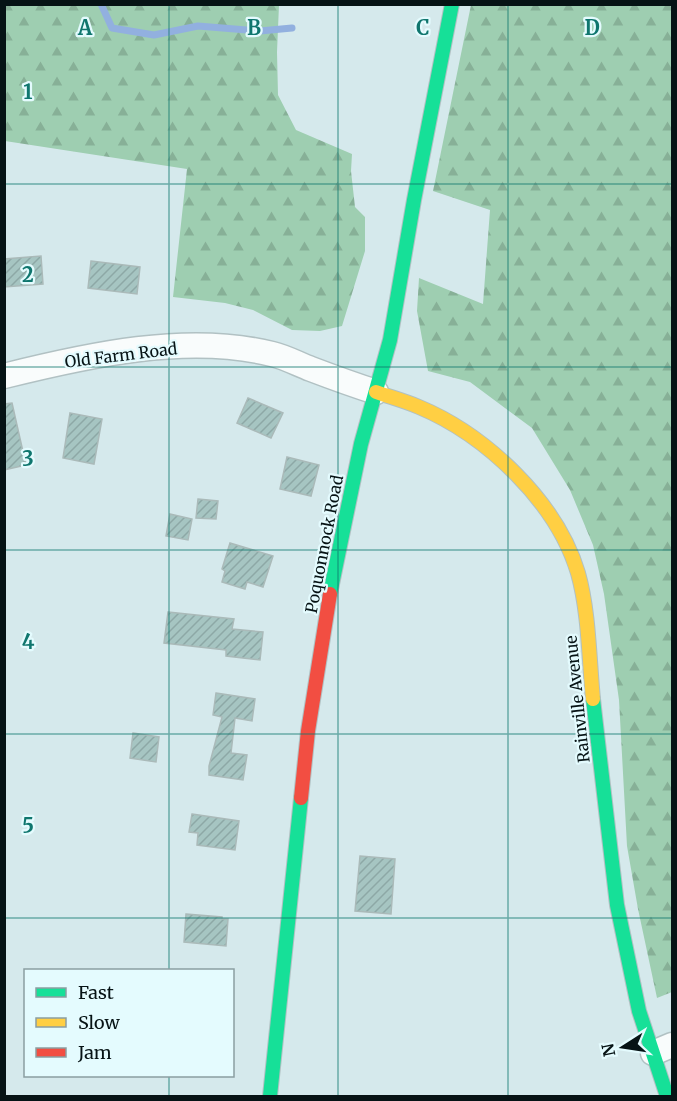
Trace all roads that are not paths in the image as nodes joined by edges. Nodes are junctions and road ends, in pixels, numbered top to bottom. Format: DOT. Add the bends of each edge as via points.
graph roads {
  1 [pos="452,4"];
  2 [pos="4,376"];
  3 [pos="376,392"];
  4 [pos="663,1049"];
  5 [pos="270,1096"];
  6 [pos="667,1096"];
  1 -- 3 [label="main road, Poquonnock Road" via="390,340"];
  2 -- 3 [label="street, Old Farm Road" via="59,362 170,346 227,347 273,354"];
  3 -- 4 [label="main road, Rainville Avenue" via="420,407 480,441 546,508 568,548 584,606 617,905 639,1011"];
  3 -- 5 [label="main road, Poquonnock Road" via="361,444 327,609 308,730"];
  4 -- 6 [label="main road, Rainville Avenue"];
}
